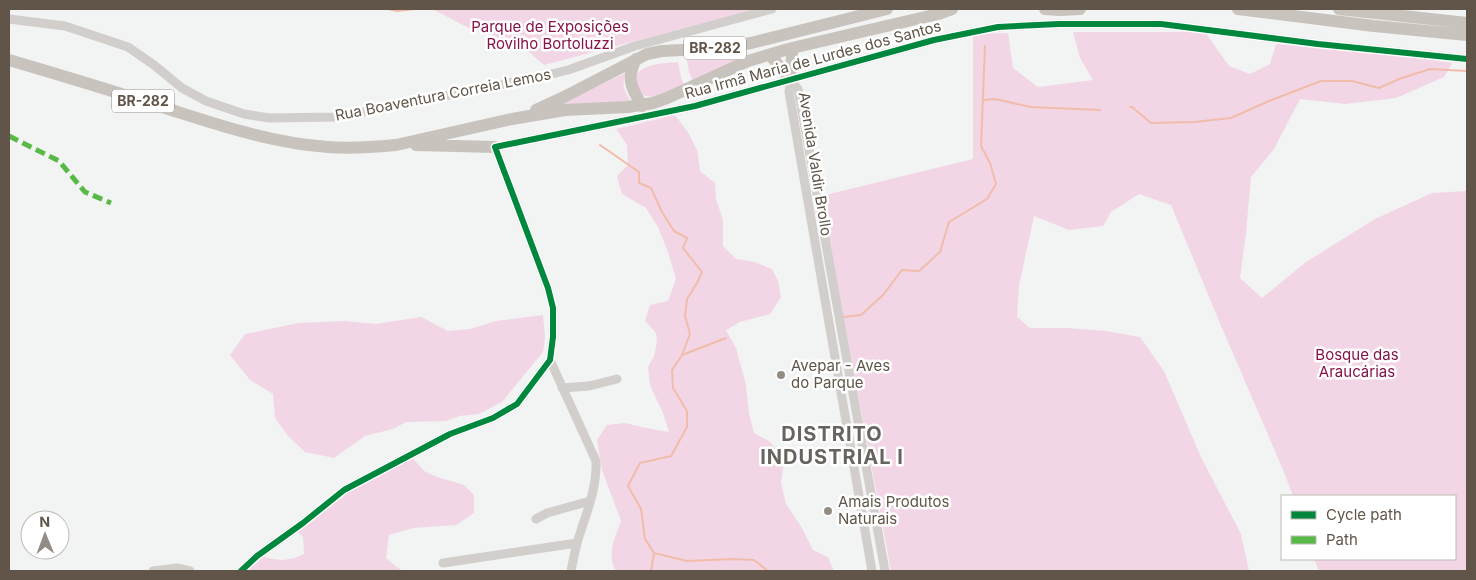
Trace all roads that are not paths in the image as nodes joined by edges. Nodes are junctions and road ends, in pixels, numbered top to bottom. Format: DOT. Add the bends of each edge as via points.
graph roads {
  1 [pos="772,9"];
  2 [pos="887,9"];
  3 [pos="952,9"];
  4 [pos="1045,9"];
  5 [pos="1074,9"];
  6 [pos="1080,9"];
  7 [pos="1238,9"];
  8 [pos="1340,9"];
  9 [pos="9,19"];
  10 [pos="1467,23"];
  11 [pos="1467,35"];
  12 [pos="792,48"];
  13 [pos="770,55"];
  14 [pos="636,59"];
  15 [pos="1467,59"];
  16 [pos="9,60"];
  17 [pos="790,79"];
  18 [pos="642,106"];
  19 [pos="512,119"];
  20 [pos="396,145"];
  21 [pos="495,147"];
  22 [pos="550,360"];
  23 [pos="618,379"];
  24 [pos="562,388"];
  25 [pos="590,501"];
  26 [pos="536,519"];
  27 [pos="577,543"];
  28 [pos="443,563"];
  29 [pos="153,571"];
  30 [pos="190,571"];
  31 [pos="241,571"];
  32 [pos="571,571"];
  33 [pos="872,571"];
  34 [pos="885,571"];
  1 -- 9 [label="street, Rua Boaventura Correia Lemos" via="635,46 539,77 339,117 296,118 244,114 206,101 182,88 128,47 65,26"];
  2 -- 14 [label="highway, BR-282" via="751,43 662,51"];
  3 -- 12 [label="highway, BR-282"];
  4 -- 5 [label="highway"];
  5 -- 6 [label="highway"];
  7 -- 11 [label="highway"];
  8 -- 10 [label="highway"];
  12 -- 13 [label="highway, BR-282"];
  12 -- 17 [label="highway"];
  13 -- 17 [label="highway"];
  13 -- 18 [label="highway, BR-282" via="739,64 667,98"];
  14 -- 18 [label="highway" via="630,79"];
  14 -- 19 [label="highway, BR-282" via="550,104"];
  15 -- 17 [label="street, Rua Irmã Maria de Lurdes dos Santos" via="1161,24 1059,24 998,26 973,31"];
  16 -- 20 [label="highway, BR-282" via="266,138 328,147"];
  17 -- 21 [label="street, Rua Irmã Maria de Lurdes dos Santos" via="695,106"];
  17 -- 33 [label="street, Avenida Valdir Brollo" via="789,92"];
  17 -- 34 [label="street, Avenida Valdir Brollo" via="798,89"];
  18 -- 19 [label="highway, BR-282" via="565,110"];
  19 -- 20 [label="highway, BR-282"];
  20 -- 21 [label="highway"];
  21 -- 22 [label="street" via="548,288 553,308"];
  22 -- 24 [label="street"];
  22 -- 31 [label="street" via="517,404 493,418 450,434 344,490"];
  23 -- 24 [label="street"];
  24 -- 25 [label="street" via="596,461 595,488"];
  25 -- 26 [label="street" via="547,512"];
  25 -- 27 [label="street"];
  27 -- 28 [label="street"];
  27 -- 32 [label="street"];
  29 -- 30 [label="street" via="176,568"];
}
